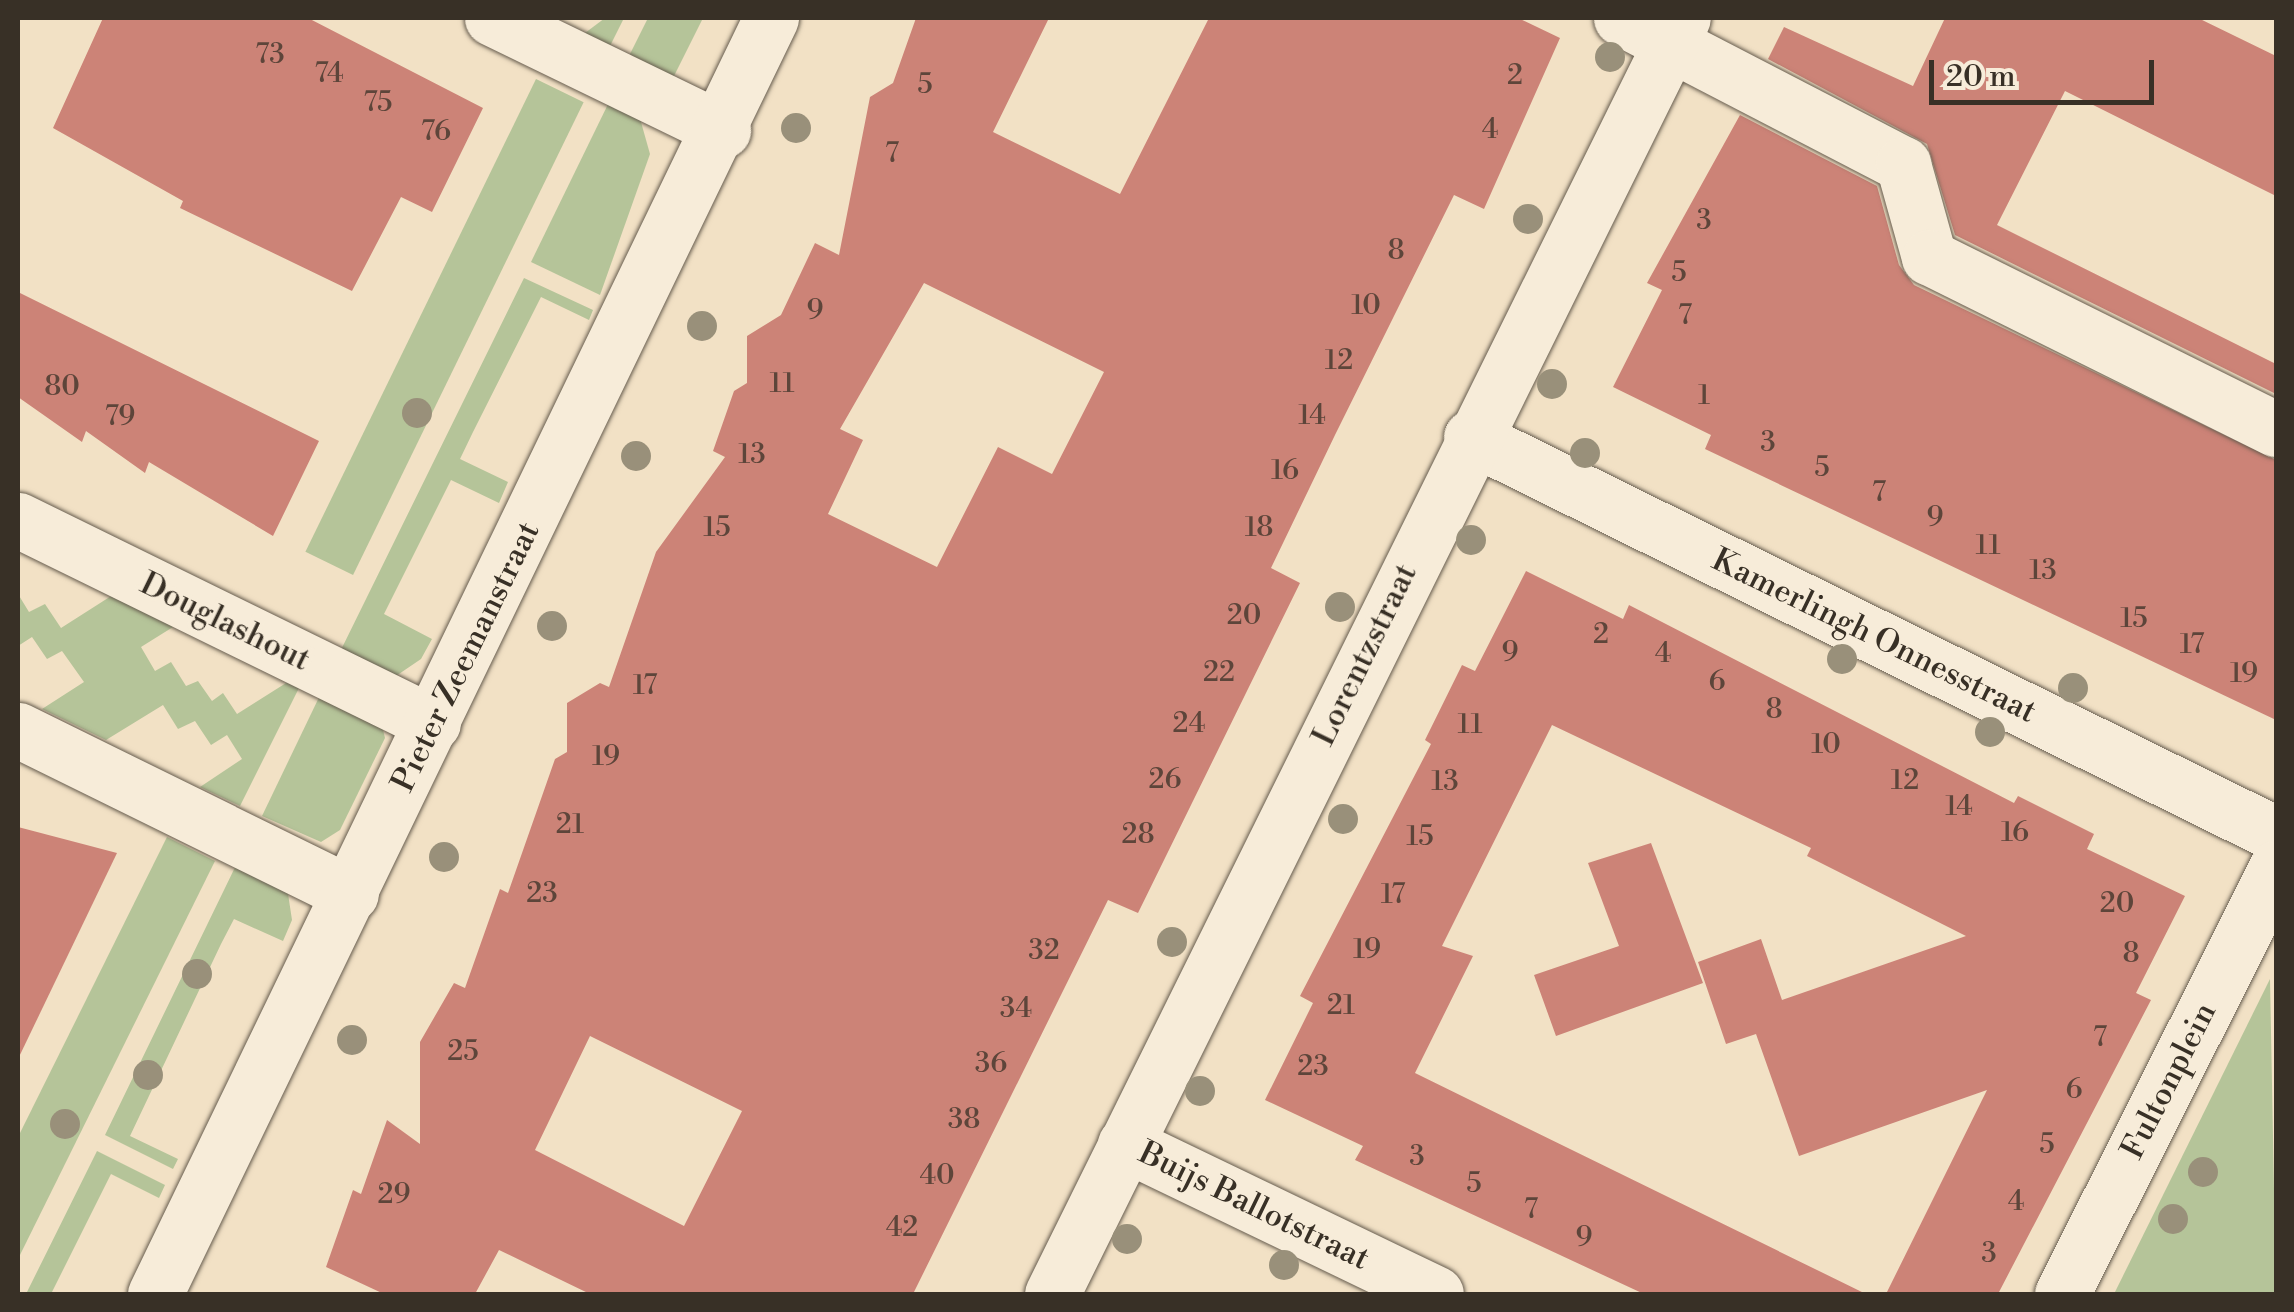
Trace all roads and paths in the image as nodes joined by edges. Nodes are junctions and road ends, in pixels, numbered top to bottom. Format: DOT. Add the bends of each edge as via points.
graph roads {
  1 [pos="492,18"];
  2 [pos="772,18"];
  3 [pos="1621,18"];
  4 [pos="1677,30"];
  5 [pos="723,130"];
  6 [pos="2276,429"];
  7 [pos="1471,437"];
  8 [pos="18,520"];
  9 [pos="433,724"];
  10 [pos="18,730"];
  11 [pos="2276,834"];
  12 [pos="2276,868"];
  13 [pos="351,894"];
  14 [pos="1125,1144"];
  15 [pos="156,1294"];
  16 [pos="1052,1294"];
  17 [pos="1436,1294"];
  18 [pos="2062,1294"];
  1 -- 5 [label="street"];
  2 -- 5 [label="street, Pieter Zeemanstraat"];
  3 -- 4 [label="street"];
  4 -- 6 [label="street" via="1903,164 1929,257"];
  4 -- 7 [label="street, Lorentzstraat"];
  5 -- 9 [label="street, Pieter Zeemanstraat"];
  7 -- 11 [label="street, Kamerlingh Onnesstraat"];
  7 -- 14 [label="street, Lorentzstraat"];
  8 -- 9 [label="street, Douglashout"];
  9 -- 13 [label="street, Pieter Zeemanstraat"];
  10 -- 13 [label="street"];
  12 -- 18 [label="street, Fultonplein"];
  13 -- 15 [label="street, Pieter Zeemanstraat"];
  14 -- 16 [label="street, Lorentzstraat"];
  14 -- 17 [label="street, Buijs Ballotstraat"];
}
